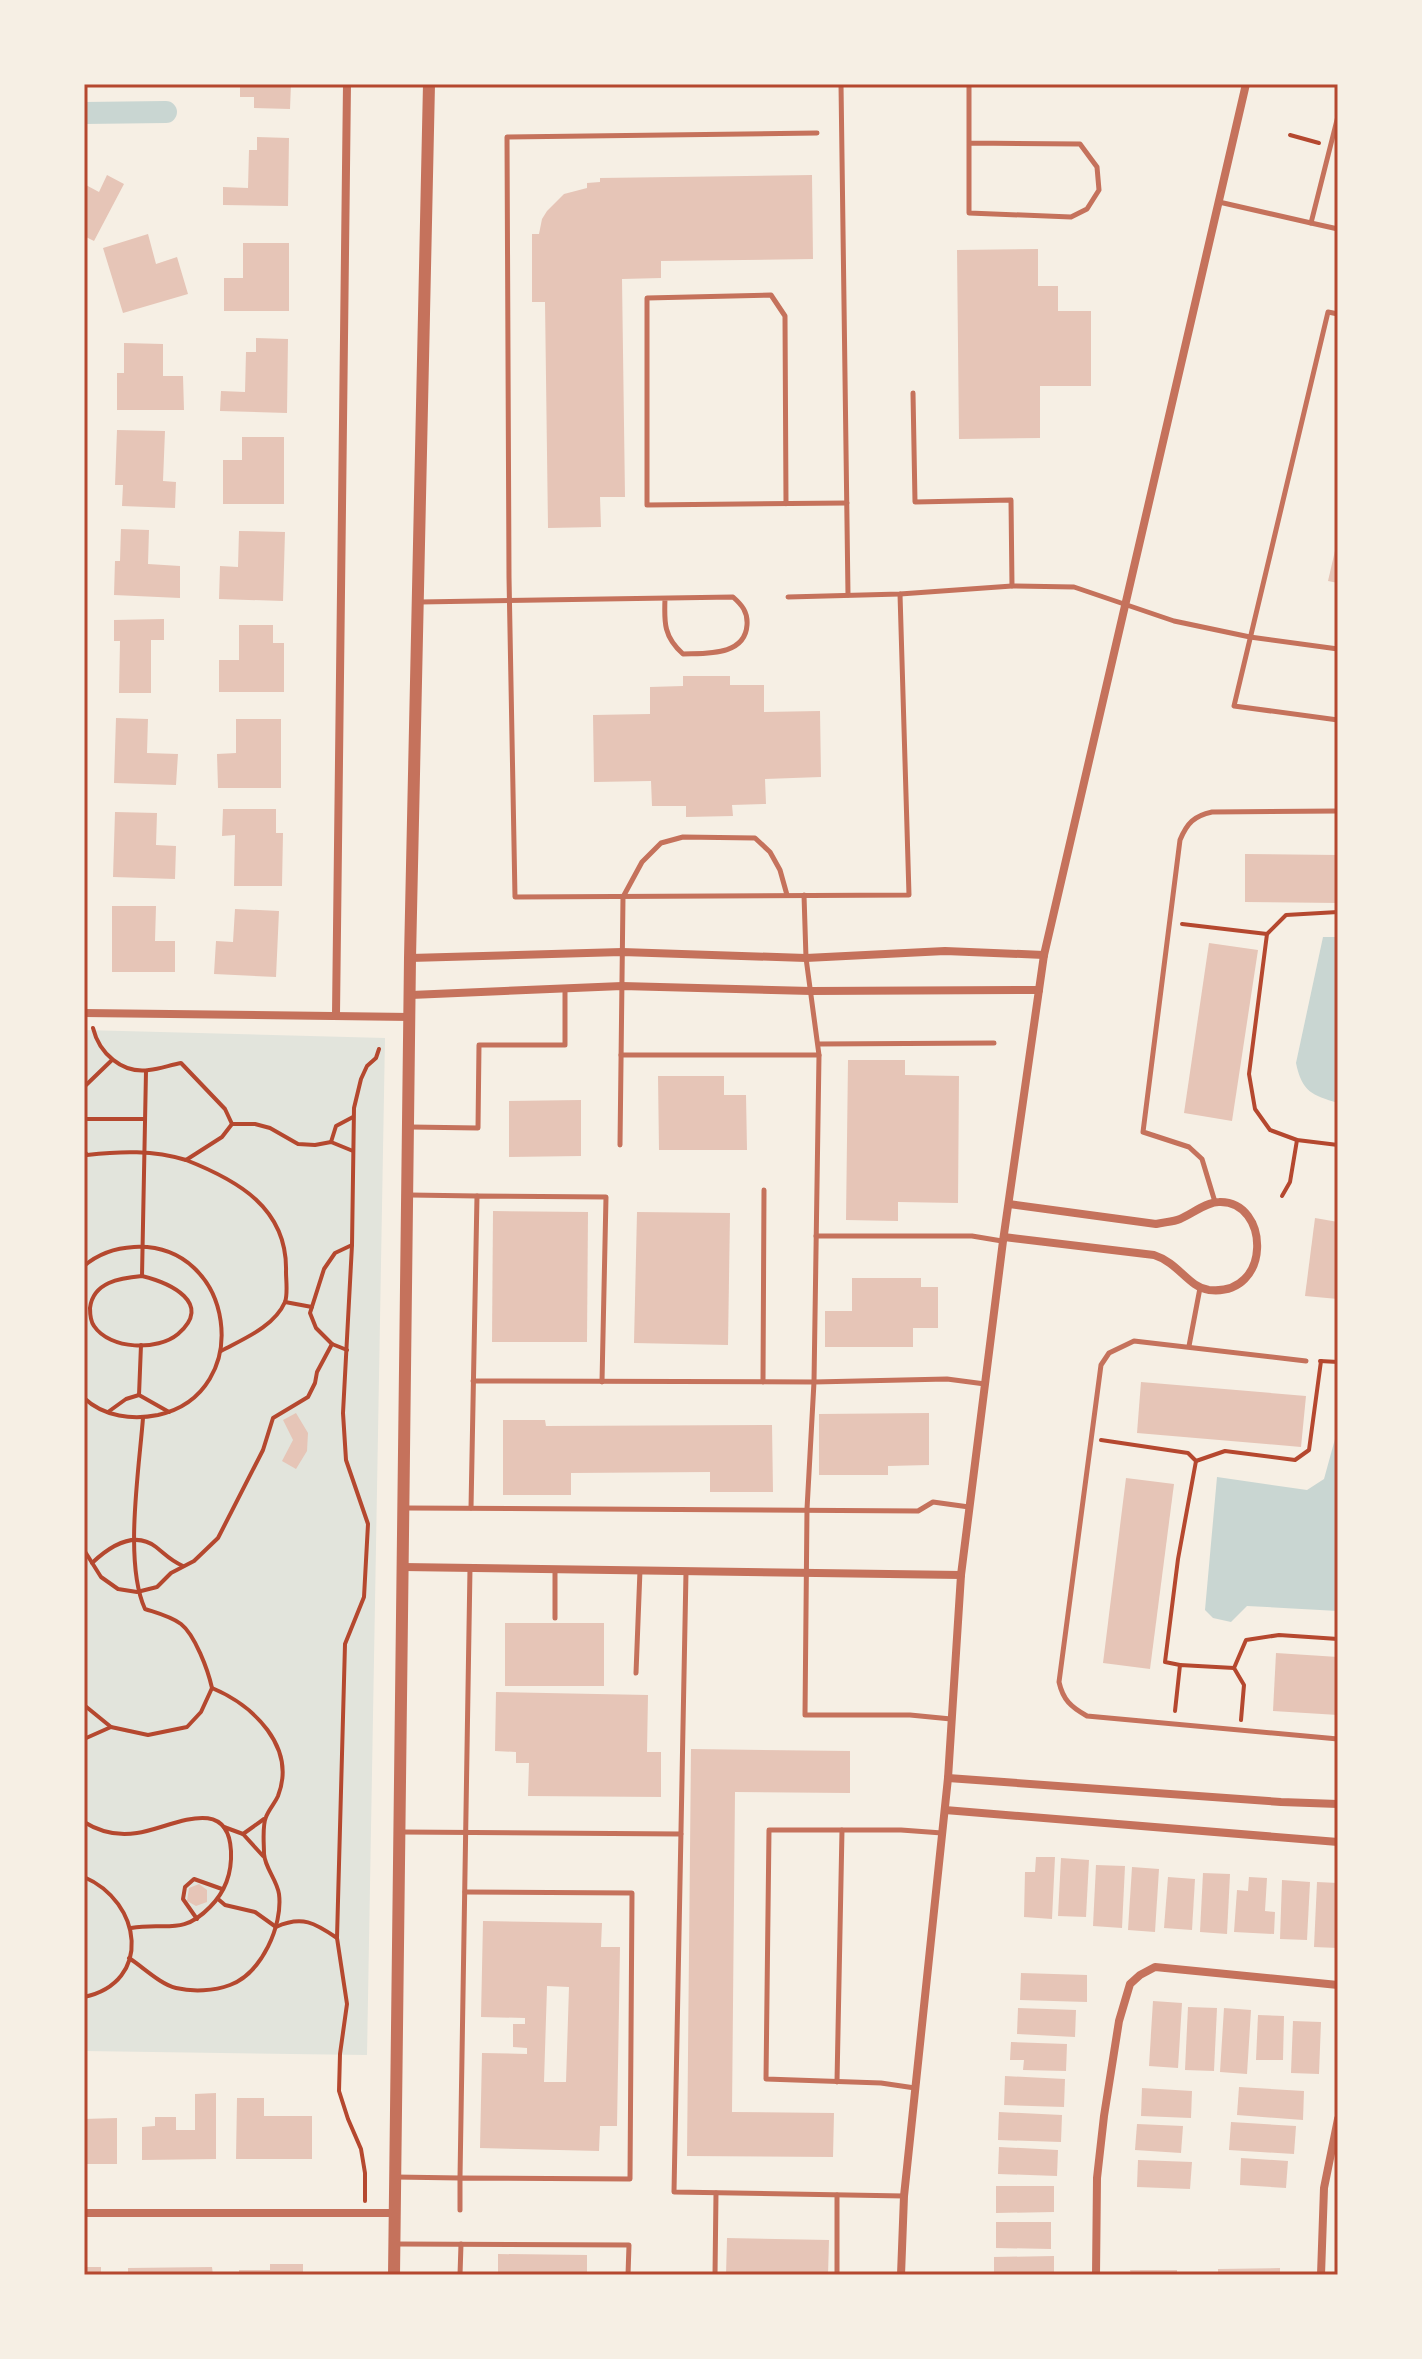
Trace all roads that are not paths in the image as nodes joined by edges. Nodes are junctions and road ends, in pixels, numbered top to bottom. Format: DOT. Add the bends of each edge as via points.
graph roads {
  1 [pos="347,84"];
  2 [pos="429,84"];
  3 [pos="841,84"];
  4 [pos="969,84"];
  5 [pos="1246,84"];
  6 [pos="1338,116"];
  7 [pos="817,133"];
  8 [pos="969,143"];
  9 [pos="1219,202"];
  10 [pos="1311,223"];
  11 [pos="1338,229"];
  12 [pos="1338,314"];
  13 [pos="913,393"];
  14 [pos="847,503"];
  15 [pos="786,504"];
  16 [pos="1012,586"];
  17 [pos="900,594"];
  18 [pos="848,595"];
  19 [pos="788,597"];
  20 [pos="665,599"];
  21 [pos="510,601"];
  22 [pos="419,602"];
  23 [pos="1126,603"];
  24 [pos="1250,637"];
  25 [pos="1338,649"];
  26 [pos="1338,720"];
  27 [pos="1338,811"];
  28 [pos="787,895"];
  29 [pos="804,895"];
  30 [pos="623,897"];
  31 [pos="622,952"];
  32 [pos="1044,955"];
  33 [pos="410,958"];
  34 [pos="806,958"];
  35 [pos="622,986"];
  36 [pos="1039,990"];
  37 [pos="565,991"];
  38 [pos="811,991"];
  39 [pos="411,995"];
  40 [pos="87,1014"];
  41 [pos="336,1015"];
  42 [pos="411,1017"];
  43 [pos="994,1043"];
  44 [pos="819,1044"];
  45 [pos="621,1055"];
  46 [pos="819,1055"];
  47 [pos="410,1127"];
  48 [pos="620,1145"];
  49 [pos="764,1190"];
  50 [pos="408,1195"];
  51 [pos="477,1196"];
  52 [pos="1215,1202"];
  53 [pos="1009,1204"];
  54 [pos="816,1236"];
  55 [pos="1004,1239"];
  56 [pos="1200,1288"];
  57 [pos="1189,1346"];
  58 [pos="1306,1361"];
  59 [pos="473,1381"];
  60 [pos="602,1382"];
  61 [pos="763,1382"];
  62 [pos="814,1382"];
  63 [pos="985,1384"];
  64 [pos="970,1507"];
  65 [pos="404,1508"];
  66 [pos="471,1508"];
  67 [pos="807,1509"];
  68 [pos="403,1567"];
  69 [pos="470,1568"];
  70 [pos="555,1569"];
  71 [pos="640,1570"];
  72 [pos="686,1571"];
  73 [pos="805,1573"];
  74 [pos="961,1575"];
  75 [pos="555,1618"];
  76 [pos="636,1673"];
  77 [pos="952,1719"];
  78 [pos="1338,1739"];
  79 [pos="948,1778"];
  80 [pos="1338,1804"];
  81 [pos="945,1810"];
  82 [pos="842,1830"];
  83 [pos="399,1832"];
  84 [pos="466,1833"];
  85 [pos="943,1833"];
  86 [pos="681,1834"];
  87 [pos="1338,1842"];
  88 [pos="465,1892"];
  89 [pos="1338,1985"];
  90 [pos="837,2082"];
  91 [pos="915,2088"];
  92 [pos="1338,2119"];
  93 [pos="395,2177"];
  94 [pos="460,2178"];
  95 [pos="716,2193"];
  96 [pos="837,2195"];
  97 [pos="904,2196"];
  98 [pos="460,2210"];
  99 [pos="84,2213"];
  100 [pos="394,2213"];
  101 [pos="394,2244"];
  102 [pos="461,2244"];
  103 [pos="394,2275"];
  104 [pos="460,2275"];
  105 [pos="628,2275"];
  106 [pos="715,2275"];
  107 [pos="837,2275"];
  108 [pos="901,2275"];
  109 [pos="1096,2275"];
  110 [pos="1321,2275"];
  1 -- 41 [label="street"];
  2 -- 22 [label="street"];
  3 -- 14 [label="lane"];
  4 -- 8 [label="lane"];
  5 -- 9 [label="street"];
  6 -- 10 [label="lane"];
  7 -- 21 [label="lane" via="507,137"];
  8 -- 8 [label="lane" via="969,213 1071,217 1087,209 1099,190 1097,167 1080,144"];
  9 -- 10 [label="lane"];
  9 -- 23 [label="street"];
  10 -- 11 [label="lane"];
  12 -- 24 [label="lane" via="1328,312"];
  13 -- 16 [label="lane" via="915,502 1011,500"];
  14 -- 15 [label="lane"];
  14 -- 18 [label="lane"];
  15 -- 15 [label="lane" via="647,505 647,298 771,295 785,316"];
  16 -- 17 [label="lane"];
  16 -- 23 [label="lane" via="1074,587"];
  17 -- 18 [label="lane"];
  17 -- 29 [label="lane" via="909,895"];
  18 -- 19 [label="lane"];
  20 -- 20 [label="lane" via="733,597 743,605 745,636 733,648 716,653 683,654 664,626"];
  20 -- 21 [label="lane"];
  21 -- 22 [label="lane"];
  21 -- 30 [label="lane" via="515,897"];
  22 -- 33 [label="street"];
  23 -- 24 [label="lane" via="1174,621"];
  23 -- 32 [label="street"];
  24 -- 25 [label="lane"];
  24 -- 26 [label="lane" via="1234,706"];
  27 -- 52 [label="lane" via="1212,812 1197,815 1180,840 1143,1132 1189,1147 1202,1159"];
  28 -- 29 [label="lane"];
  28 -- 30 [label="lane"];
  28 -- 30 [label="lane" via="770,852 755,838 683,837 661,843 642,862"];
  29 -- 34 [label="lane"];
  30 -- 31 [label="lane"];
  31 -- 33 [label="street"];
  31 -- 34 [label="street"];
  31 -- 35 [label="lane"];
  32 -- 34 [label="street" via="945,951"];
  32 -- 36 [label="street"];
  33 -- 39 [label="street"];
  34 -- 38 [label="lane"];
  35 -- 37 [label="street"];
  35 -- 38 [label="street"];
  35 -- 45 [label="lane"];
  36 -- 38 [label="street"];
  36 -- 53 [label="street"];
  37 -- 39 [label="street"];
  37 -- 47 [label="lane" via="565,1045 479,1045 478,1128"];
  38 -- 44 [label="lane"];
  39 -- 42 [label="street"];
  40 -- 41 [label="street"];
  41 -- 42 [label="street"];
  42 -- 47 [label="street"];
  43 -- 44 [label="lane"];
  44 -- 46 [label="lane"];
  45 -- 46 [label="lane"];
  45 -- 48 [label="lane"];
  46 -- 54 [label="lane"];
  47 -- 50 [label="street"];
  49 -- 61 [label="lane"];
  50 -- 51 [label="lane"];
  50 -- 65 [label="street"];
  51 -- 59 [label="lane"];
  51 -- 60 [label="lane" via="606,1197"];
  52 -- 53 [label="street" via="1156,1224"];
  52 -- 56 [label="street" via="1233,1203 1246,1215 1255,1229 1258,1254 1244,1280 1228,1289"];
  53 -- 55 [label="street"];
  54 -- 55 [label="lane"];
  54 -- 62 [label="lane"];
  55 -- 56 [label="street" via="1154,1255 1169,1260"];
  55 -- 63 [label="street"];
  56 -- 57 [label="lane"];
  57 -- 58 [label="lane"];
  57 -- 78 [label="lane" via="1134,1341 1109,1353 1101,1365 1060,1670 1062,1697 1087,1716"];
  59 -- 60 [label="lane"];
  59 -- 66 [label="lane"];
  60 -- 61 [label="lane"];
  61 -- 62 [label="lane"];
  62 -- 63 [label="lane" via="947,1379"];
  62 -- 67 [label="lane"];
  63 -- 64 [label="street"];
  64 -- 67 [label="lane" via="933,1502 918,1511"];
  64 -- 74 [label="street"];
  65 -- 66 [label="lane"];
  65 -- 68 [label="street"];
  66 -- 67 [label="lane"];
  67 -- 73 [label="lane"];
  68 -- 69 [label="street"];
  68 -- 83 [label="street"];
  69 -- 70 [label="street"];
  69 -- 84 [label="lane"];
  70 -- 71 [label="street"];
  70 -- 75 [label="lane"];
  71 -- 72 [label="street"];
  71 -- 76 [label="lane"];
  72 -- 73 [label="street"];
  72 -- 86 [label="lane"];
  73 -- 74 [label="street"];
  73 -- 77 [label="lane" via="805,1715"];
  74 -- 77 [label="street"];
  77 -- 79 [label="street"];
  79 -- 80 [label="street"];
  79 -- 81 [label="street"];
  81 -- 85 [label="street"];
  81 -- 87 [label="street"];
  82 -- 85 [label="lane"];
  82 -- 90 [label="lane"];
  82 -- 90 [label="lane" via="769,1830 766,2079"];
  83 -- 84 [label="lane"];
  83 -- 93 [label="street"];
  84 -- 86 [label="lane"];
  84 -- 88 [label="lane"];
  85 -- 91 [label="street"];
  86 -- 95 [label="lane" via="674,2192"];
  88 -- 94 [label="lane"];
  88 -- 94 [label="lane" via="632,1893 630,2179"];
  89 -- 109 [label="street" via="1155,1967 1130,1984 1104,2116"];
  90 -- 91 [label="lane"];
  91 -- 97 [label="street"];
  92 -- 110 [label="street" via="1324,2188"];
  93 -- 94 [label="lane"];
  93 -- 100 [label="street"];
  94 -- 98 [label="lane"];
  95 -- 96 [label="lane"];
  95 -- 106 [label="lane"];
  96 -- 97 [label="lane"];
  96 -- 107 [label="lane"];
  97 -- 108 [label="street"];
  99 -- 100 [label="street"];
  100 -- 101 [label="street"];
  101 -- 102 [label="lane"];
  101 -- 103 [label="street"];
  102 -- 104 [label="lane"];
  102 -- 105 [label="lane" via="629,2245"];
}
